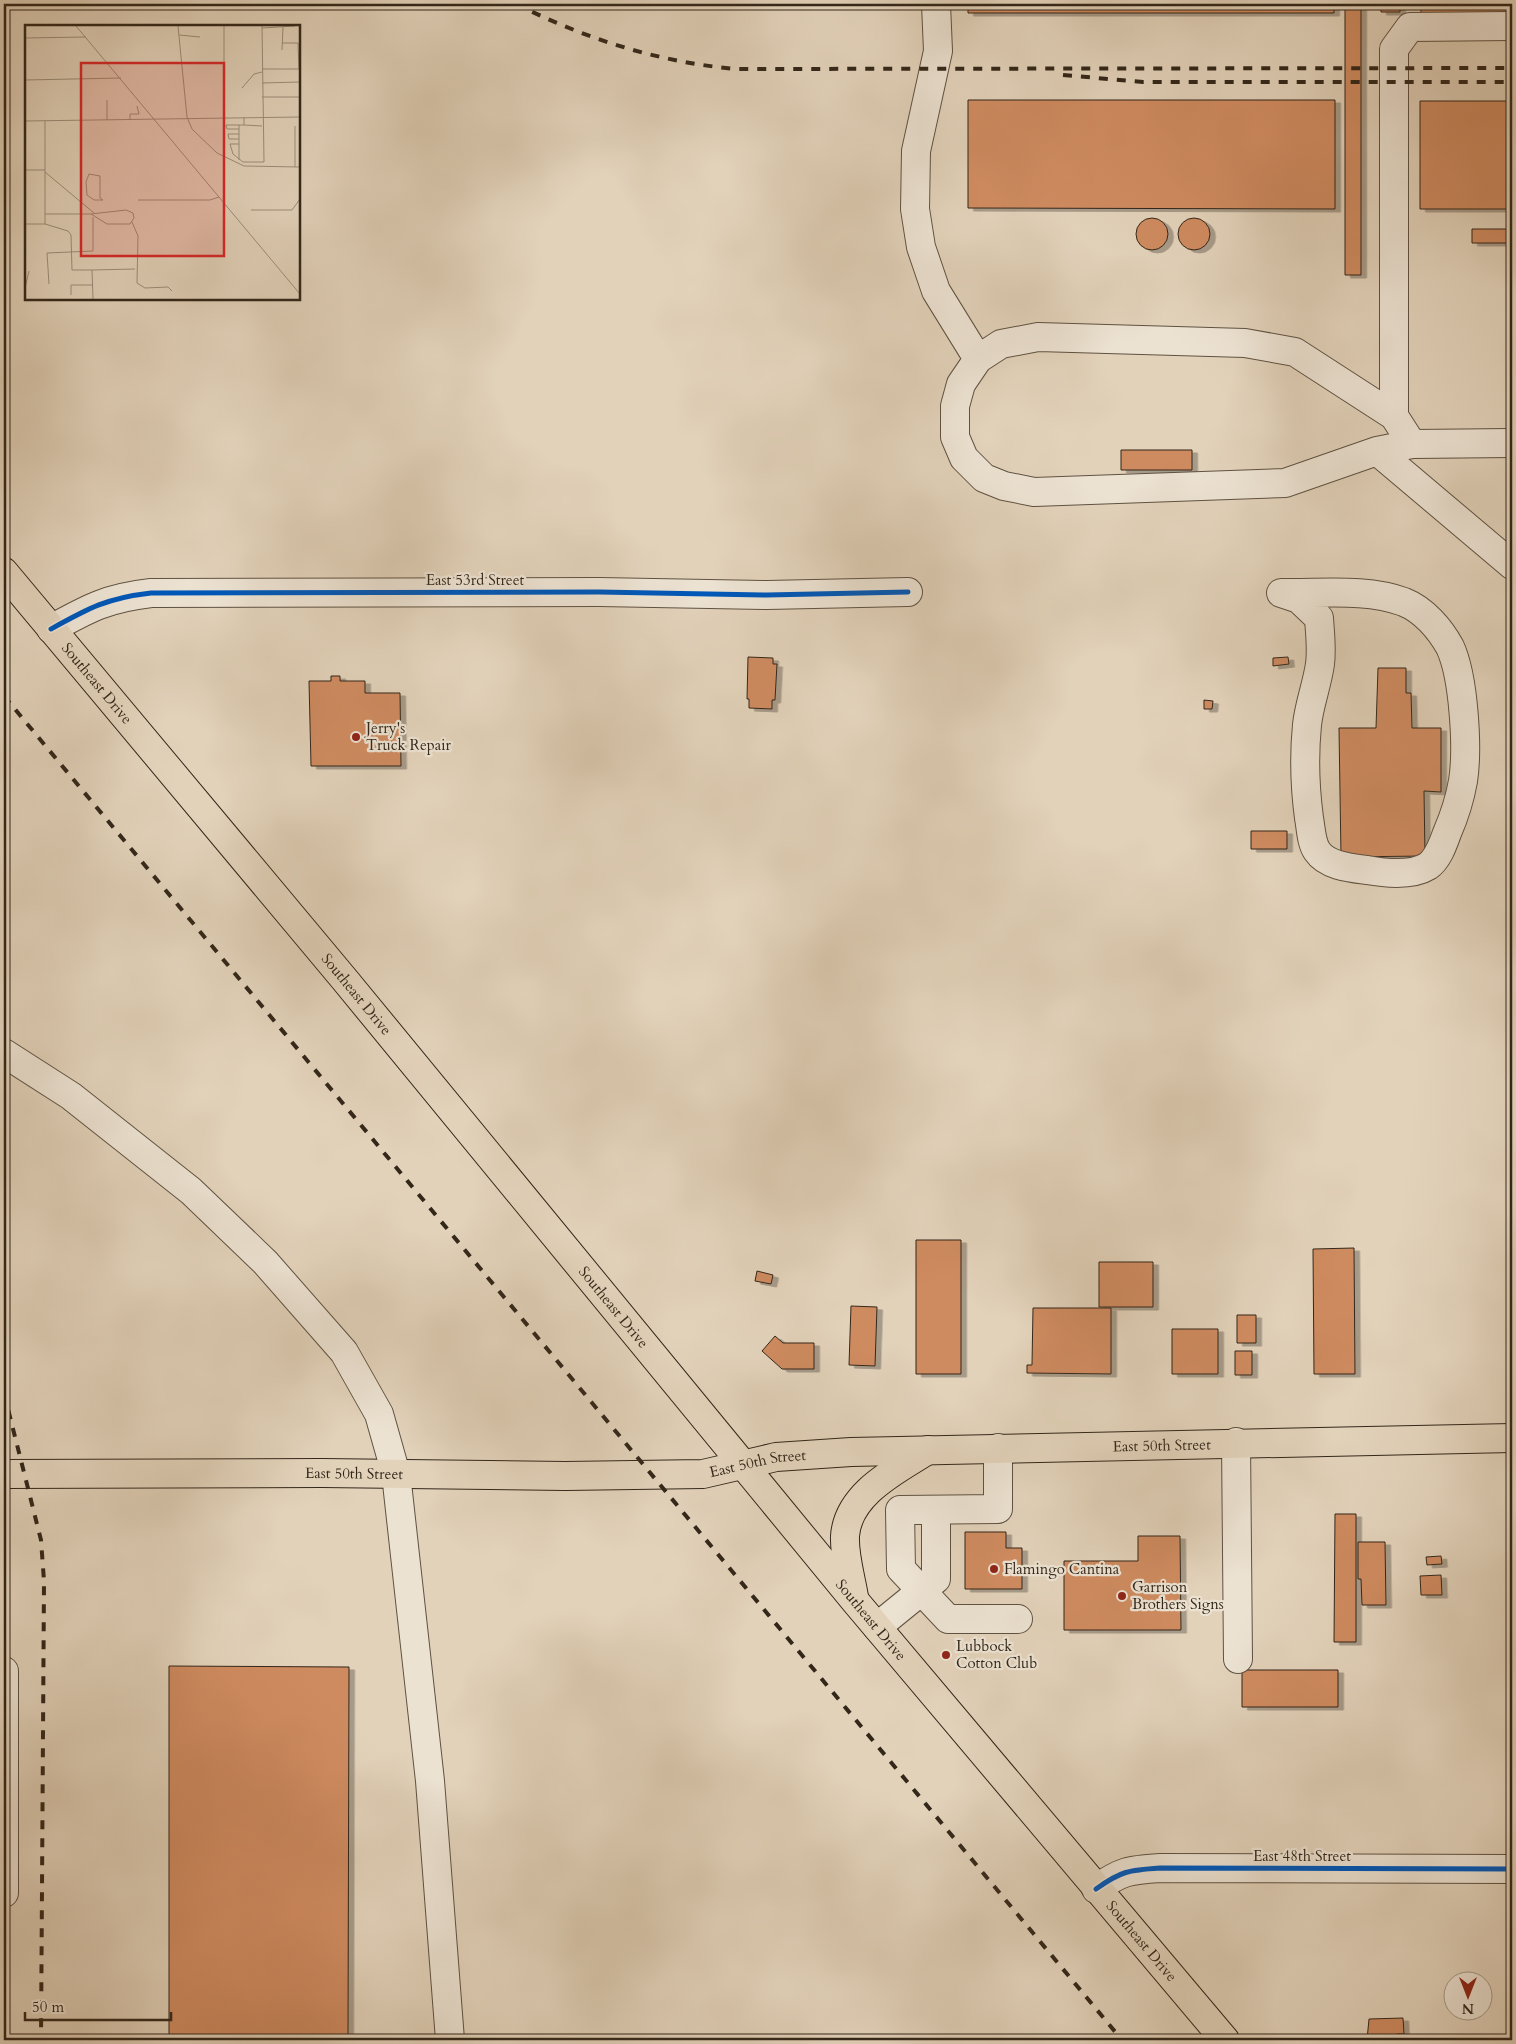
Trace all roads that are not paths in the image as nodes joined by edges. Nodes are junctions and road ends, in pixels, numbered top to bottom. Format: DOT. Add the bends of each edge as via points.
graph roads {
  1 [pos="936,4"];
  2 [pos="1512,26"];
  3 [pos="978,359"];
  4 [pos="1394,416"];
  5 [pos="1512,443"];
  6 [pos="1412,444"];
  7 [pos="1377,451"];
  8 [pos="1512,564"];
  9 [pos="4,572"];
  10 [pos="908,592"];
  11 [pos="1281,593"];
  12 [pos="51,629"];
  13 [pos="4,1053"];
  14 [pos="1512,1438"];
  15 [pos="1236,1442"];
  16 [pos="998,1448"];
  17 [pos="928,1450"];
  18 [pos="742,1464"];
  19 [pos="4,1474"];
  20 [pos="396,1474"];
  21 [pos="936,1510"];
  22 [pos="922,1591"];
  23 [pos="855,1601"];
  24 [pos="1018,1619"];
  25 [pos="877,1627"];
  26 [pos="1238,1659"];
  27 [pos="4,1671"];
  28 [pos="1512,1869"];
  29 [pos="1096,1889"];
  30 [pos="4,1893"];
  31 [pos="450,2040"];
  32 [pos="1225,2040"];
  1 -- 3 [label="street" via="938,51 916,151 915,209 921,248 936,291"];
  2 -- 4 [label="street" via="1410,27 1394,49"];
  3 -- 4 [label="street" via="1001,344 1038,337 1245,343 1295,352"];
  3 -- 7 [label="street" via="961,384 955,406 955,437 964,458 984,478 1004,486 1034,492 1285,483"];
  4 -- 6 [label="street"];
  5 -- 6 [label="street"];
  6 -- 7 [label="street"];
  7 -- 8 [label="street"];
  9 -- 12 [label="main road, Southeast Drive"];
  10 -- 12 [label="street, East 53rd Street" via="766,595 151,593 122,596 93,606"];
  11 -- 11 [label="street" via="1299,599 1319,618 1320,664 1307,724 1306,761 1311,833 1318,852 1344,867 1370,871 1410,872 1428,866 1440,850 1451,823 1463,780 1460,678 1450,648 1434,623 1406,603 1378,594"];
  12 -- 18 [label="main road, Southeast Drive"];
  13 -- 20 [label="street" via="71,1096 191,1191 265,1262 344,1352 379,1414"];
  14 -- 15 [label="main road, East 50th Street"];
  15 -- 16 [label="main road, East 50th Street"];
  15 -- 26 [label="street"];
  16 -- 17 [label="main road, East 50th Street"];
  16 -- 21 [label="street" via="998,1509"];
  17 -- 18 [label="main road, East 50th Street" via="776,1457"];
  17 -- 23 [label="main road" via="871,1489 854,1509 845,1535"];
  18 -- 20 [label="main road, East 50th Street" via="703,1474"];
  18 -- 23 [label="main road, Southeast Drive"];
  19 -- 20 [label="main road, East 50th Street"];
  20 -- 31 [label="street" via="430,1781"];
  21 -- 22 [label="street" via="936,1579"];
  21 -- 22 [label="street" via="900,1510 901,1569"];
  22 -- 24 [label="street" via="948,1618"];
  22 -- 25 [label="street"];
  23 -- 25 [label="main road, Southeast Drive"];
  25 -- 29 [label="main road, Southeast Drive"];
  27 -- 30 [label="street"];
  28 -- 29 [label="street, East 48th Street" via="1134,1869 1118,1874"];
  29 -- 32 [label="main road, Southeast Drive"];
}
